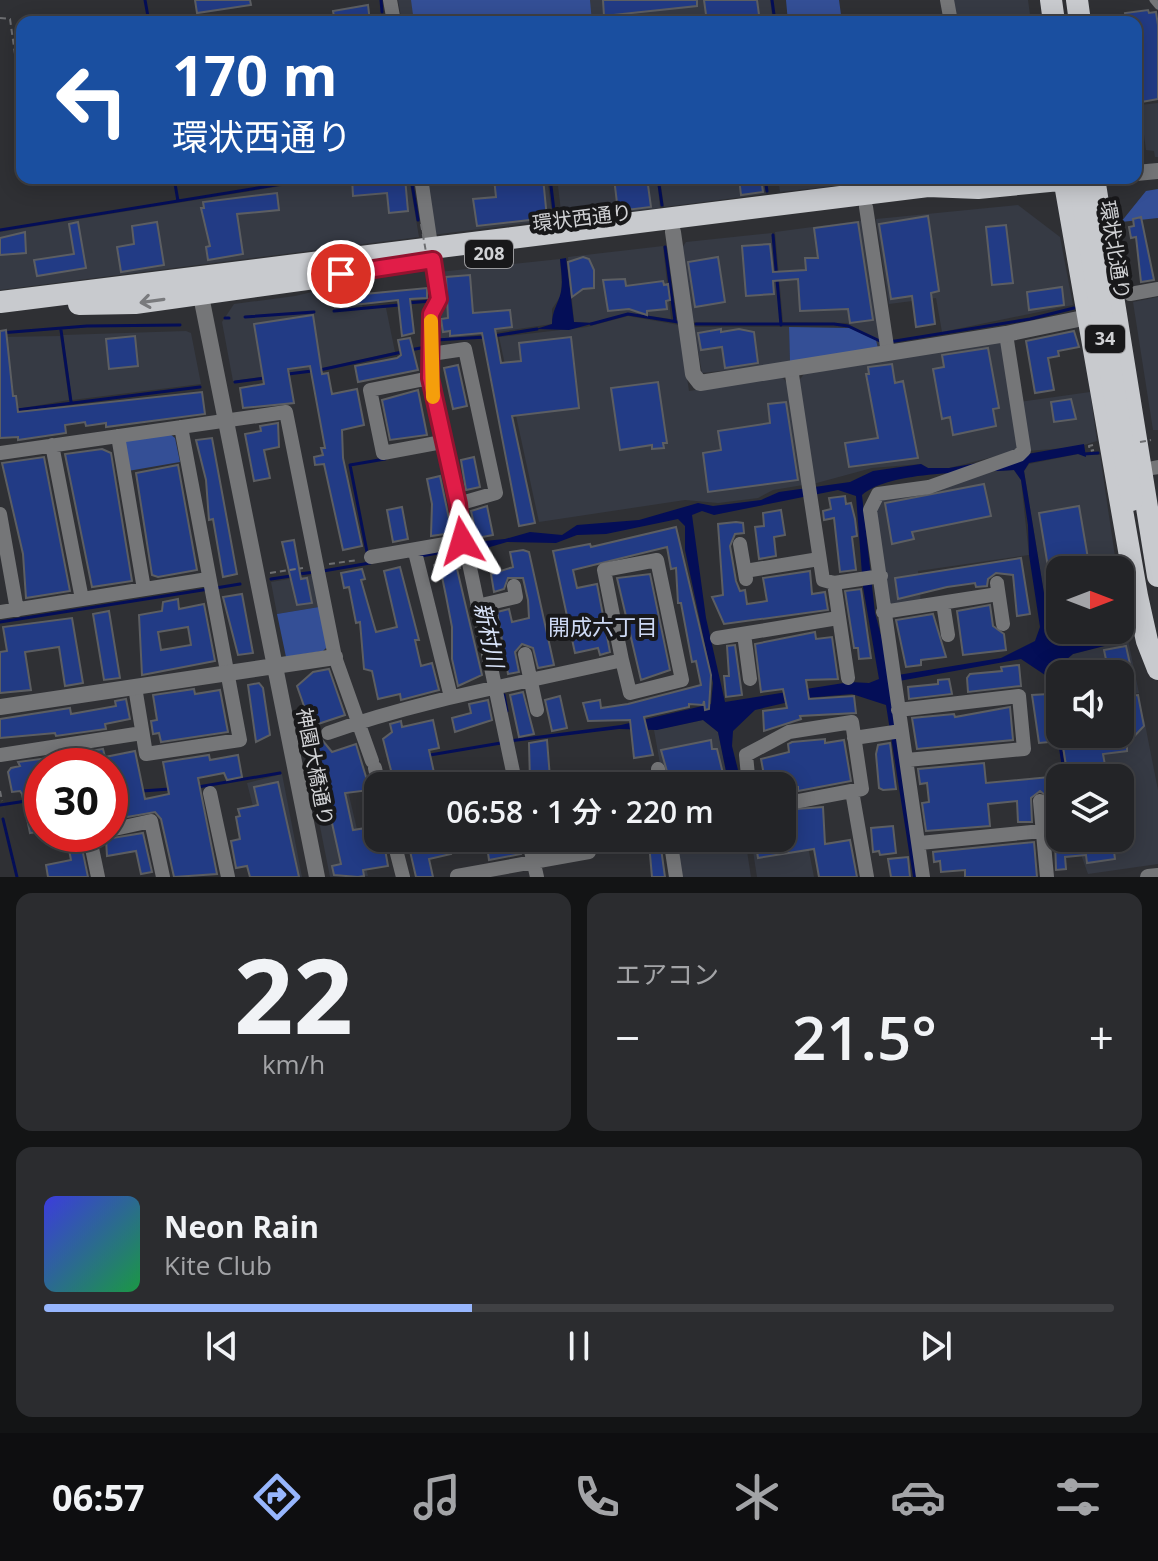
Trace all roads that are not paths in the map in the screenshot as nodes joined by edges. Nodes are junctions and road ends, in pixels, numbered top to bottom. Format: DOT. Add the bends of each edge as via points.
graph roads {
  1 [pos="1153,0"];
  2 [pos="1158,6"];
  3 [pos="422,184"];
  4 [pos="961,184"];
  5 [pos="974,184"];
  6 [pos="1073,184"];
  7 [pos="1073,184"];
  8 [pos="1095,184"];
  9 [pos="1106,184"];
  10 [pos="866,207"];
  11 [pos="673,232"];
  12 [pos="432,254"];
  13 [pos="199,286"];
  14 [pos="1158,289"];
  15 [pos="1130,294"];
  16 [pos="0,302"];
  17 [pos="0,314"];
  18 [pos="1088,317"];
  19 [pos="1006,334"];
  20 [pos="887,346"];
  21 [pos="433,350"];
  22 [pos="791,368"];
  23 [pos="430,378"];
  24 [pos="227,421"];
  25 [pos="181,427"];
  26 [pos="118,436"];
  27 [pos="442,442"];
  28 [pos="52,445"];
  29 [pos="0,453"];
  30 [pos="1155,467"];
  31 [pos="1146,500"];
  32 [pos="462,503"];
  33 [pos="0,514"];
  34 [pos="740,544"];
  35 [pos="463,546"];
  36 [pos="371,557"];
  37 [pos="416,557"];
  38 [pos="819,559"];
  39 [pos="1158,576"];
  40 [pos="872,577"];
  41 [pos="834,583"];
  42 [pos="209,585"];
  43 [pos="514,586"];
  44 [pos="144,589"];
  45 [pos="82,599"];
  46 [pos="943,603"];
  47 [pos="483,604"];
  48 [pos="17,610"];
  49 [pos="0,612"];
  50 [pos="883,612"];
  51 [pos="838,618"];
  52 [pos="1003,624"];
  53 [pos="744,634"];
  54 [pos="948,635"];
  55 [pos="717,638"];
  56 [pos="525,654"];
  57 [pos="335,657"];
  58 [pos="622,660"];
  59 [pos="1158,662"];
  60 [pos="274,666"];
  61 [pos="1158,669"];
  62 [pos="228,673"];
  63 [pos="848,678"];
  64 [pos="750,679"];
  65 [pos="531,681"];
  66 [pos="135,687"];
  67 [pos="502,688"];
  68 [pos="451,697"];
  69 [pos="0,707"];
  70 [pos="537,710"];
  71 [pos="898,710"];
  72 [pos="358,721"];
  73 [pos="895,732"];
  74 [pos="142,733"];
  75 [pos="328,733"];
  76 [pos="854,738"];
  77 [pos="0,755"];
  78 [pos="907,760"];
  79 [pos="658,769"];
  80 [pos="375,772"];
  81 [pos="514,772"];
  82 [pos="659,772"];
  83 [pos="748,772"];
  84 [pos="852,791"];
  85 [pos="210,793"];
  86 [pos="796,801"];
  87 [pos="1040,801"];
  88 [pos="128,826"];
  89 [pos="1042,831"];
  90 [pos="920,843"];
  91 [pos="93,852"];
  92 [pos="397,852"];
  93 [pos="533,852"];
  94 [pos="589,852"];
  95 [pos="672,852"];
  96 [pos="536,860"];
  97 [pos="457,876"];
  98 [pos="1158,876"];
  99 [pos="98,877"];
  100 [pos="163,877"];
  101 [pos="228,877"];
  102 [pos="317,877"];
  103 [pos="403,877"];
  104 [pos="537,877"];
  105 [pos="676,877"];
  106 [pos="867,877"];
  107 [pos="923,877"];
  108 [pos="1047,877"];
  109 [pos="1148,877"];
  1 -- 2 [label="lane"];
  3 -- 12 [label="street"];
  4 -- 12 [label="highway, 環状西通り / 208"];
  5 -- 10 [label="highway, 環状西通り / 208" via="930,200"];
  6 -- 31 [label="highway, 環状北通り / 34, bridge"];
  7 -- 18 [label="highway"];
  8 -- 31 [label="highway, 環状北通り / 34"];
  9 -- 30 [label="highway"];
  10 -- 11 [label="highway, 環状西通り / 208"];
  10 -- 20 [label="street"];
  11 -- 12 [label="highway, 環状西通り / 208"];
  11 -- 22 [label="street" via="694,380"];
  12 -- 13 [label="highway, 環状西通り / 208"];
  12 -- 21 [label="street"];
  13 -- 16 [label="highway, 環状西通り / 208"];
  13 -- 17 [label="highway, 環状西通り / 208, one-way"];
  13 -- 24 [label="street, 神園大橋通り"];
  14 -- 15 [label="street"];
  18 -- 19 [label="street"];
  18 -- 61 [label="highway" via="1137,596"];
  19 -- 20 [label="street"];
  19 -- 40 [label="street" via="1024,450 929,487 878,494 871,501"];
  20 -- 22 [label="street"];
  21 -- 23 [label="street"];
  21 -- 32 [label="street" via="465,349 496,493"];
  22 -- 38 [label="street"];
  23 -- 27 [label="street"];
  23 -- 27 [label="street" via="370,390 383,453"];
  24 -- 25 [label="street"];
  24 -- 57 [label="street" via="286,412"];
  24 -- 60 [label="street, 神園大橋通り"];
  25 -- 26 [label="street"];
  25 -- 42 [label="street"];
  26 -- 28 [label="street"];
  26 -- 44 [label="street"];
  27 -- 32 [label="street"];
  28 -- 29 [label="street"];
  28 -- 45 [label="street"];
  30 -- 31 [label="highway"];
  31 -- 39 [label="highway, 環状北通り / 34"];
  31 -- 59 [label="highway, 環状北通り / 34"];
  32 -- 35 [label="street"];
  33 -- 48 [label="street"];
  34 -- 38 [label="street" via="745,575"];
  35 -- 36 [label="street"];
  35 -- 47 [label="street"];
  37 -- 68 [label="street"];
  38 -- 41 [label="street" via="823,580"];
  40 -- 41 [label="street"];
  40 -- 50 [label="street"];
  41 -- 51 [label="street"];
  42 -- 44 [label="street"];
  42 -- 62 [label="street"];
  43 -- 47 [label="street" via="516,597"];
  44 -- 45 [label="street"];
  45 -- 48 [label="street"];
  46 -- 50 [label="street"];
  46 -- 52 [label="street" via="998,589"];
  46 -- 54 [label="street"];
  47 -- 67 [label="street"];
  48 -- 49 [label="street"];
  50 -- 71 [label="street"];
  51 -- 53 [label="street"];
  51 -- 63 [label="street"];
  53 -- 55 [label="street"];
  53 -- 64 [label="street"];
  56 -- 65 [label="street"];
  57 -- 60 [label="street"];
  57 -- 72 [label="street"];
  58 -- 58 [label="street" via="630,693 682,680 657,560 604,570"];
  58 -- 65 [label="street"];
  60 -- 62 [label="street"];
  60 -- 102 [label="street, 神園大橋通り"];
  62 -- 66 [label="street"];
  62 -- 74 [label="street" via="240,740 146,754"];
  65 -- 67 [label="street"];
  65 -- 70 [label="street"];
  66 -- 69 [label="street"];
  66 -- 74 [label="street"];
  67 -- 68 [label="street"];
  67 -- 81 [label="street"];
  68 -- 72 [label="street"];
  71 -- 73 [label="street"];
  71 -- 78 [label="street" via="1019,696 1024,749"];
  72 -- 75 [label="street"];
  72 -- 80 [label="street"];
  73 -- 76 [label="street"];
  73 -- 78 [label="street"];
  74 -- 77 [label="street"];
  76 -- 83 [label="street" via="852,722 789,732 746,755"];
  76 -- 84 [label="street" via="862,789"];
  78 -- 90 [label="street"];
  79 -- 82 [label="street"];
  84 -- 86 [label="street"];
  84 -- 106 [label="street"];
  85 -- 101 [label="street"];
  87 -- 89 [label="street"];
  88 -- 100 [label="street" via="151,821"];
  89 -- 90 [label="street"];
  89 -- 108 [label="street"];
  90 -- 107 [label="street"];
  91 -- 99 [label="street"];
  92 -- 103 [label="street"];
  93 -- 96 [label="street"];
  94 -- 96 [label="street"];
  95 -- 105 [label="street"];
  96 -- 97 [label="street"];
  96 -- 104 [label="street"];
  98 -- 109 [label="street"];
}
